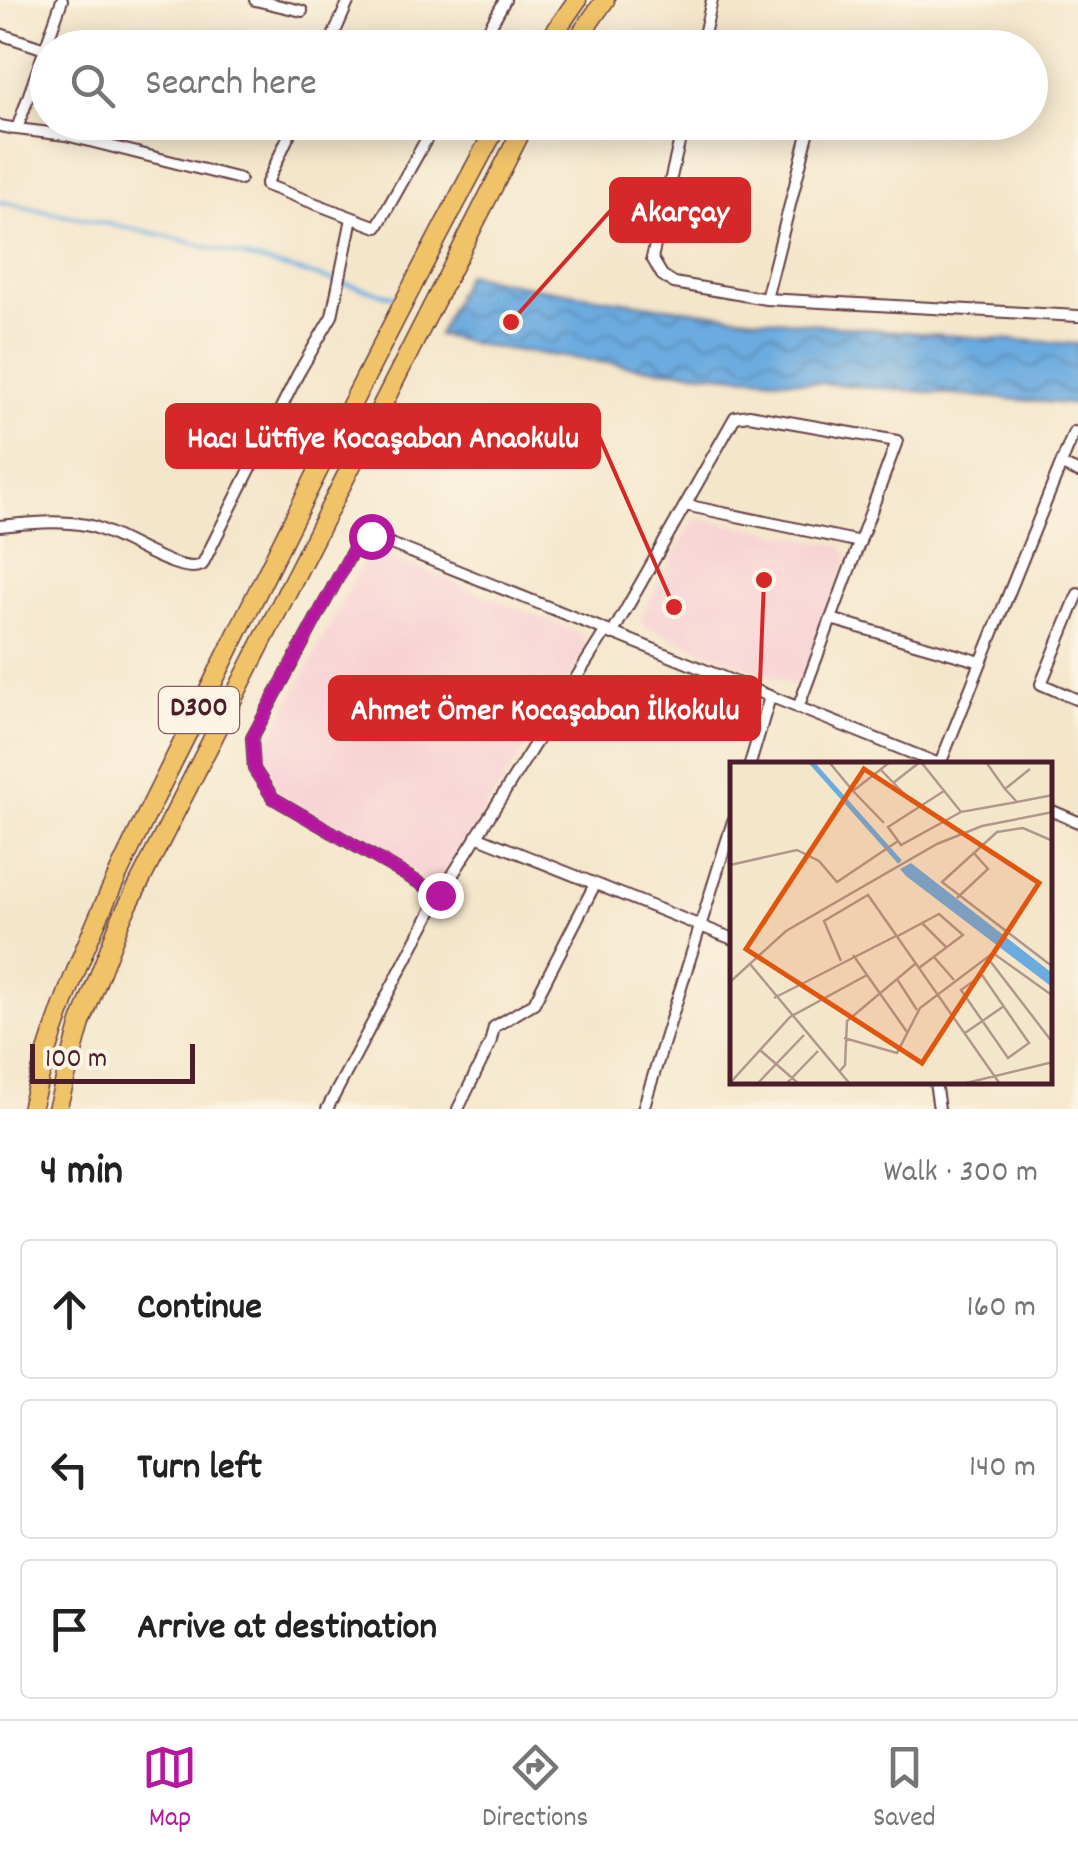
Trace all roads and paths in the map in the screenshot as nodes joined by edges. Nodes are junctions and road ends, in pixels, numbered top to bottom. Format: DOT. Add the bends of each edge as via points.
graph roads {
  1 [pos="62,0"];
  2 [pos="255,0"];
  3 [pos="349,0"];
  4 [pos="505,0"];
  5 [pos="576,0"];
  6 [pos="605,0"];
  7 [pos="712,0"];
  8 [pos="302,12"];
  9 [pos="52,30"];
  10 [pos="336,30"];
  11 [pos="488,30"];
  12 [pos="556,30"];
  13 [pos="584,30"];
  14 [pos="705,30"];
  15 [pos="0,34"];
  16 [pos="30,44"];
  17 [pos="30,92"];
  18 [pos="0,126"];
  19 [pos="17,129"];
  20 [pos="30,130"];
  21 [pos="89,140"];
  22 [pos="286,140"];
  23 [pos="426,140"];
  24 [pos="490,140"];
  25 [pos="517,140"];
  26 [pos="680,140"];
  27 [pos="806,140"];
  28 [pos="240,179"];
  29 [pos="352,218"];
  30 [pos="766,299"];
  31 [pos="1078,316"];
  32 [pos="1078,433"];
  33 [pos="1061,465"];
  34 [pos="1078,472"];
  35 [pos="685,505"];
  36 [pos="0,526"];
  37 [pos="860,542"];
  38 [pos="1078,594"];
  39 [pos="831,619"];
  40 [pos="608,633"];
  41 [pos="981,662"];
  42 [pos="770,697"];
  43 [pos="1078,700"];
  44 [pos="798,708"];
  45 [pos="751,762"];
  46 [pos="935,762"];
  47 [pos="941,762"];
  48 [pos="1053,811"];
  49 [pos="1078,822"];
  50 [pos="730,831"];
  51 [pos="476,836"];
  52 [pos="595,884"];
  53 [pos="440,895"];
  54 [pos="702,926"];
  55 [pos="730,938"];
  56 [pos="935,1084"];
  57 [pos="31,1109"];
  58 [pos="57,1109"];
  59 [pos="327,1109"];
  60 [pos="458,1109"];
  61 [pos="642,1109"];
  62 [pos="939,1109"];
  1 -- 9 [label="street"];
  2 -- 8 [label="street"];
  3 -- 10 [label="street"];
  4 -- 11 [label="street"];
  5 -- 12 [label="highway"];
  6 -- 13 [label="highway"];
  7 -- 14 [label="street"];
  15 -- 16 [label="street"];
  17 -- 19 [label="street"];
  18 -- 19 [label="street"];
  19 -- 20 [label="street"];
  21 -- 28 [label="street"];
  22 -- 29 [label="street" via="266,185"];
  23 -- 29 [label="street" via="377,227"];
  24 -- 57 [label="highway, D300" via="392,322 111,889 54,1031"];
  25 -- 58 [label="highway, D300" via="122,919"];
  26 -- 30 [label="street" via="654,264 681,285"];
  27 -- 30 [label="street"];
  29 -- 36 [label="street" via="332,316 198,568 184,568 90,525"];
  30 -- 31 [label="street"];
  32 -- 33 [label="street"];
  33 -- 34 [label="street"];
  33 -- 41 [label="street"];
  35 -- 37 [label="street"];
  35 -- 37 [label="street" via="741,415 896,441"];
  35 -- 40 [label="street"];
  37 -- 39 [label="street"];
  38 -- 43 [label="street" via="1041,684"];
  39 -- 41 [label="street"];
  39 -- 44 [label="street"];
  40 -- 42 [label="street"];
  40 -- 51 [label="street"];
  40 -- 53 [label="street" via="371,536 355,546 252,738 254,769 273,798"];
  41 -- 47 [label="street"];
  42 -- 44 [label="street"];
  42 -- 45 [label="street"];
  44 -- 46 [label="street"];
  48 -- 49 [label="street"];
  50 -- 54 [label="street"];
  51 -- 52 [label="street"];
  51 -- 53 [label="street"];
  52 -- 54 [label="street"];
  52 -- 60 [label="street" via="534,1003 494,1027"];
  53 -- 59 [label="street"];
  54 -- 55 [label="street"];
  54 -- 61 [label="street"];
  56 -- 62 [label="street"];
}
